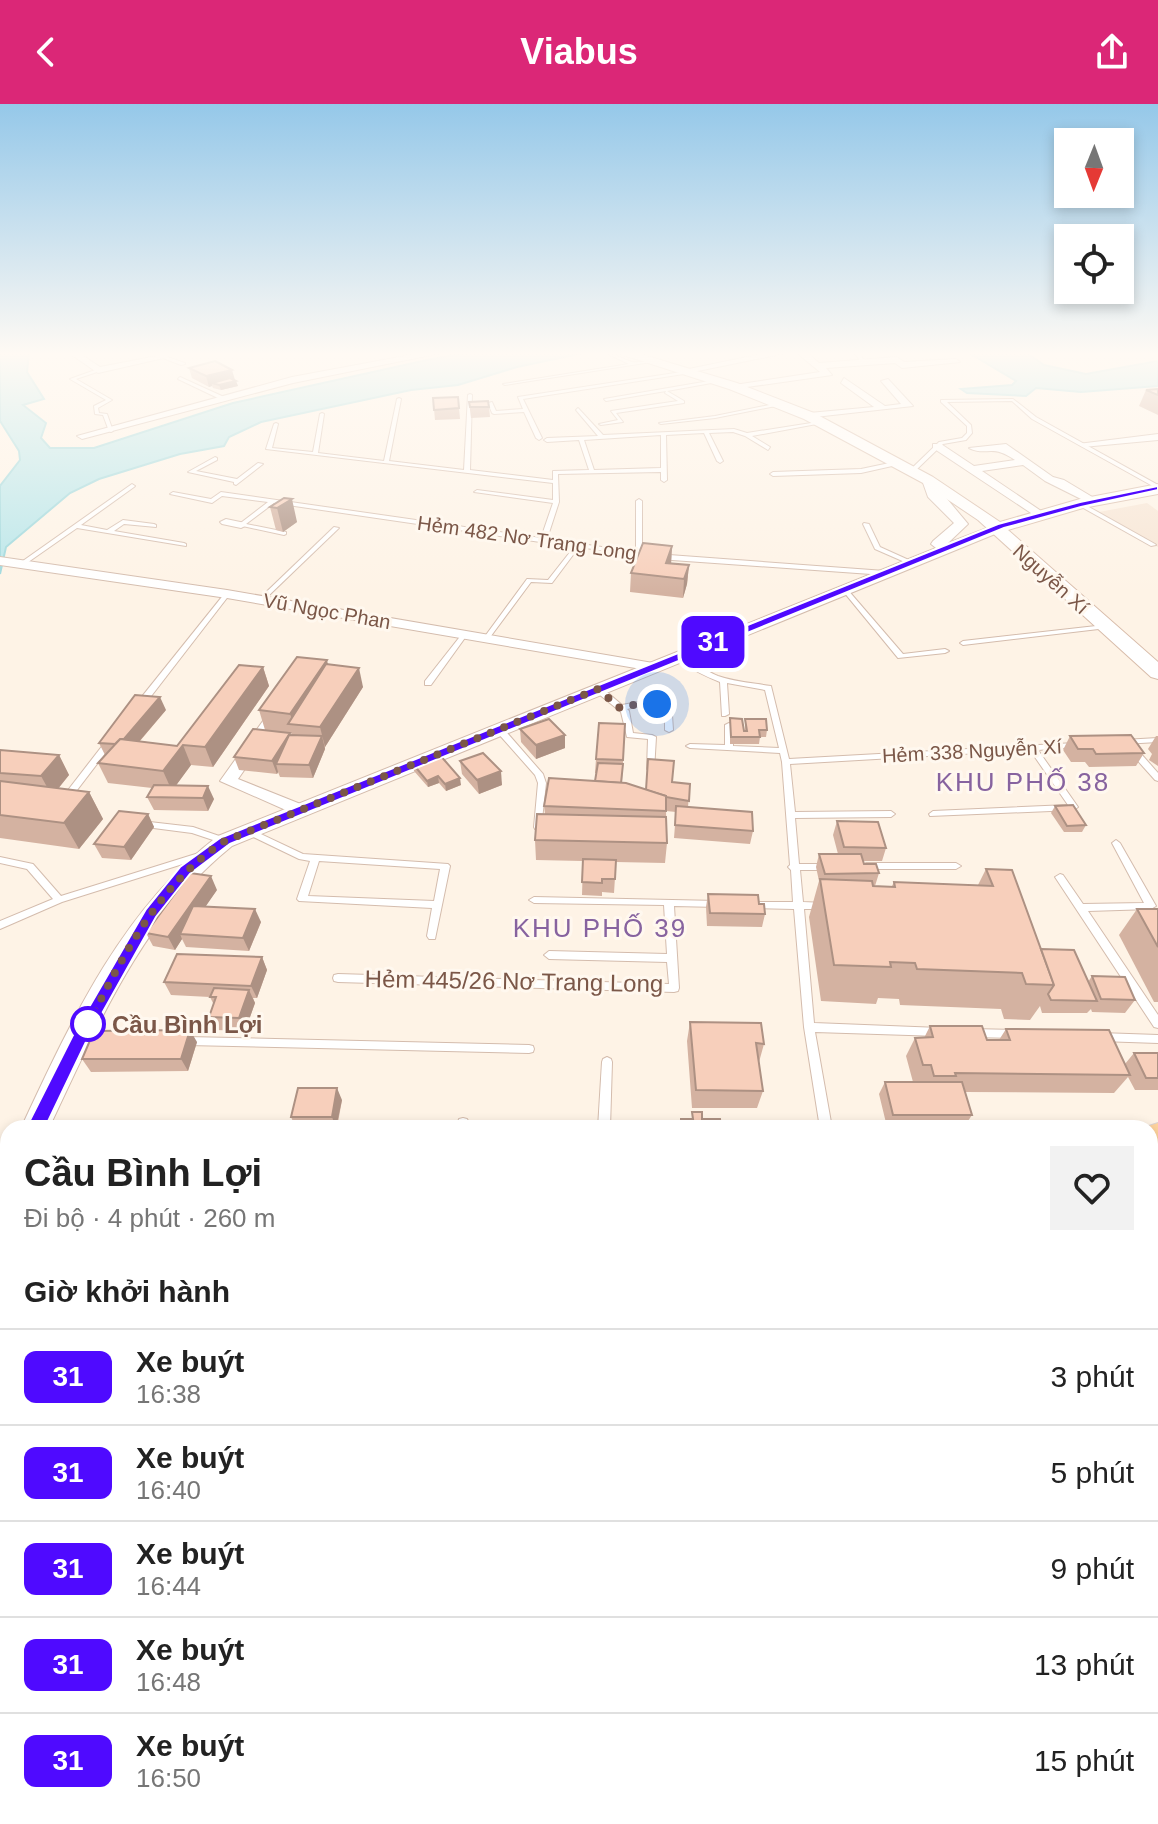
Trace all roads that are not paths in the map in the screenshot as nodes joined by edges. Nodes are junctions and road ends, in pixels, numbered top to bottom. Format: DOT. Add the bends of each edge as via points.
graph roads {
  1 [pos="98,433"];
  2 [pos="273,433"];
  3 [pos="319,433"];
  4 [pos="392,433"];
  5 [pos="468,433"];
  6 [pos="537,433"];
  7 [pos="599,433"];
  8 [pos="659,433"];
  9 [pos="663,433"];
  10 [pos="707,433"];
  11 [pos="742,433"];
  12 [pos="754,433"];
  13 [pos="842,433"];
  14 [pos="967,433"];
  15 [pos="1063,433"];
  16 [pos="747,435"];
  17 [pos="82,436"];
  18 [pos="602,437"];
  19 [pos="1158,437"];
  20 [pos="539,438"];
  21 [pos="581,438"];
  22 [pos="547,440"];
  23 [pos="960,440"];
  24 [pos="1083,444"];
  25 [pos="937,446"];
  26 [pos="768,448"];
  27 [pos="974,448"];
  28 [pos="315,453"];
  29 [pos="215,459"];
  30 [pos="387,461"];
  31 [pos="720,461"];
  32 [pos="1025,462"];
  33 [pos="260,464"];
  34 [pos="905,467"];
  35 [pos="968,467"];
  36 [pos="664,470"];
  37 [pos="467,471"];
  38 [pos="592,471"];
  39 [pos="773,474"];
  40 [pos="664,480"];
  41 [pos="238,481"];
  42 [pos="556,482"];
  43 [pos="934,484"];
  44 [pos="132,486"];
  45 [pos="1158,488"];
  46 [pos="477,492"];
  47 [pos="173,494"];
  48 [pos="221,494"];
  49 [pos="274,501"];
  50 [pos="639,501"];
  51 [pos="556,502"];
  52 [pos="1087,503"];
  53 [pos="1041,515"];
  54 [pos="226,522"];
  55 [pos="866,524"];
  56 [pos="241,525"];
  57 [pos="76,526"];
  58 [pos="154,526"];
  59 [pos="1002,526"];
  60 [pos="336,528"];
  61 [pos="108,532"];
  62 [pos="284,533"];
  63 [pos="544,539"];
  64 [pos="184,545"];
  65 [pos="578,545"];
  66 [pos="1153,545"];
  67 [pos="936,551"];
  68 [pos="639,554"];
  69 [pos="11,562"];
  70 [pos="909,562"];
  71 [pos="885,573"];
  72 [pos="845,590"];
  73 [pos="227,594"];
  74 [pos="261,600"];
  75 [pos="1105,627"];
  76 [pos="464,635"];
  77 [pos="486,639"];
  78 [pos="963,643"];
  79 [pos="1158,650"];
  80 [pos="945,651"];
  81 [pos="678,657"];
  82 [pos="653,667"];
  83 [pos="1158,673"];
  84 [pos="428,683"];
  85 [pos="723,683"];
  86 [pos="598,689"];
  87 [pos="289,695"];
  88 [pos="620,708"];
  89 [pos="135,711"];
  90 [pos="725,714"];
  91 [pos="729,725"];
  92 [pos="499,729"];
  93 [pos="669,730"];
  94 [pos="116,735"];
  95 [pos="1158,740"];
  96 [pos="1126,742"];
  97 [pos="1110,743"];
  98 [pos="1079,744"];
  99 [pos="690,746"];
  100 [pos="1032,747"];
  101 [pos="729,749"];
  102 [pos="783,751"];
  103 [pos="786,762"];
  104 [pos="651,774"];
  105 [pos="1158,778"];
  106 [pos="68,796"];
  107 [pos="297,809"];
  108 [pos="891,814"];
  109 [pos="933,814"];
  110 [pos="790,815"];
  111 [pos="134,823"];
  112 [pos="552,829"];
  113 [pos="246,830"];
  114 [pos="225,841"];
  115 [pos="1116,843"];
  116 [pos="204,854"];
  117 [pos="315,859"];
  118 [pos="0,860"];
  119 [pos="852,866"];
  120 [pos="956,866"];
  121 [pos="793,867"];
  122 [pos="838,867"];
  123 [pos="1060,877"];
  124 [pos="59,900"];
  125 [pos="534,900"];
  126 [pos="669,902"];
  127 [pos="438,905"];
  128 [pos="843,905"];
  129 [pos="796,907"];
  130 [pos="1080,908"];
  131 [pos="0,925"];
  132 [pos="432,936"];
  133 [pos="549,955"];
  134 [pos="672,958"];
  135 [pos="338,978"];
  136 [pos="1158,1024"];
  137 [pos="809,1027"];
  138 [pos="1031,1035"];
  139 [pos="1095,1037"];
  140 [pos="1158,1039"];
  141 [pos="173,1040"];
  142 [pos="529,1049"];
  143 [pos="607,1062"];
  144 [pos="40,1120"];
  145 [pos="604,1120"];
  146 [pos="825,1120"];
  1 -- 17 [label="street"];
  2 -- 28 [label="lane" via="269,449"];
  3 -- 28 [label="lane"];
  4 -- 30 [label="lane"];
  5 -- 37 [label="lane"];
  6 -- 20 [label="lane"];
  7 -- 18 [label="lane"];
  8 -- 18 [label="lane"];
  9 -- 36 [label="lane"];
  10 -- 31 [label="lane"];
  11 -- 16 [label="lane"];
  12 -- 16 [label="lane"];
  13 -- 34 [label="main road, Nguyễn Xí"];
  14 -- 23 [label="lane"];
  15 -- 24 [label="lane"];
  16 -- 26 [label="lane"];
  18 -- 21 [label="lane"];
  19 -- 24 [label="street"];
  21 -- 22 [label="lane"];
  21 -- 38 [label="lane"];
  23 -- 25 [label="lane"];
  23 -- 27 [label="street"];
  24 -- 45 [label="lane"];
  25 -- 34 [label="lane"];
  25 -- 35 [label="street"];
  27 -- 32 [label="street" via="1002,446"];
  27 -- 35 [label="street" via="994,460"];
  28 -- 30 [label="lane"];
  29 -- 41 [label="lane" via="191,472"];
  30 -- 37 [label="lane"];
  32 -- 35 [label="street"];
  32 -- 52 [label="street"];
  33 -- 41 [label="lane"];
  34 -- 39 [label="lane"];
  34 -- 43 [label="main road, Nguyễn Xí"];
  35 -- 53 [label="street"];
  36 -- 38 [label="lane"];
  36 -- 40 [label="lane"];
  37 -- 42 [label="lane"];
  38 -- 42 [label="lane" via="555,472"];
  41 -- 48 [label="lane"];
  42 -- 51 [label="lane"];
  43 -- 59 [label="main road, Nguyễn Xí"];
  43 -- 67 [label="street" via="934,497 961,524"];
  44 -- 57 [label="lane"];
  45 -- 52 [label="main road"];
  46 -- 51 [label="lane"];
  47 -- 48 [label="lane, Hẻm 482 Nơ Trang Long" via="212,501"];
  48 -- 49 [label="lane, Hẻm 482 Nơ Trang Long"];
  49 -- 56 [label="lane"];
  49 -- 63 [label="lane, Hẻm 482 Nơ Trang Long"];
  50 -- 68 [label="lane"];
  51 -- 63 [label="lane"];
  52 -- 53 [label="main road"];
  52 -- 66 [label="lane"];
  53 -- 59 [label="main road"];
  54 -- 56 [label="street"];
  55 -- 70 [label="lane" via="877,548"];
  56 -- 62 [label="lane"];
  57 -- 61 [label="lane"];
  57 -- 69 [label="lane"];
  58 -- 61 [label="lane" via="123,522"];
  59 -- 67 [label="street"];
  59 -- 75 [label="main road, Nguyễn Xí"];
  59 -- 79 [label="main road, Nguyễn Xí"];
  60 -- 74 [label="lane"];
  61 -- 64 [label="lane"];
  63 -- 65 [label="lane, Hẻm 482 Nơ Trang Long"];
  65 -- 68 [label="lane, Hẻm 482 Nơ Trang Long"];
  65 -- 77 [label="lane" via="550,582 529,580"];
  67 -- 70 [label="street"];
  68 -- 71 [label="lane, Hẻm 482 Nơ Trang Long"];
  69 -- 73 [label="street, Vũ Ngọc Phan"];
  70 -- 71 [label="street"];
  71 -- 72 [label="street"];
  72 -- 80 [label="lane" via="901,656"];
  72 -- 81 [label="street"];
  73 -- 74 [label="street, Vũ Ngọc Phan"];
  73 -- 89 [label="lane"];
  74 -- 76 [label="street, Vũ Ngọc Phan"];
  75 -- 78 [label="lane"];
  75 -- 83 [label="main road, Nguyễn Xí"];
  76 -- 77 [label="street, Vũ Ngọc Phan"];
  76 -- 84 [label="lane"];
  77 -- 82 [label="street, Vũ Ngọc Phan"];
  81 -- 82 [label="street"];
  81 -- 85 [label="lane"];
  82 -- 86 [label="street"];
  85 -- 90 [label="lane"];
  85 -- 102 [label="lane" via="768,688"];
  86 -- 88 [label="lane"];
  86 -- 92 [label="street"];
  87 -- 107 [label="street" via="228,781"];
  88 -- 93 [label="lane" via="651,701 669,717"];
  88 -- 104 [label="lane" via="629,718 630,735 652,737"];
  91 -- 101 [label="lane"];
  92 -- 107 [label="street"];
  92 -- 112 [label="lane" via="539,774 537,828"];
  94 -- 106 [label="lane"];
  95 -- 96 [label="lane"];
  96 -- 97 [label="lane"];
  96 -- 105 [label="lane"];
  98 -- 100 [label="lane, Hẻm 338 Nguyễn Xí"];
  99 -- 101 [label="lane"];
  100 -- 103 [label="lane, Hẻm 338 Nguyễn Xí"];
  100 -- 109 [label="lane" via="1074,807"];
  101 -- 102 [label="lane"];
  102 -- 103 [label="lane"];
  103 -- 110 [label="lane"];
  107 -- 113 [label="street"];
  108 -- 110 [label="lane"];
  110 -- 121 [label="lane"];
  111 -- 114 [label="lane" via="193,830"];
  113 -- 114 [label="street"];
  113 -- 117 [label="lane" via="292,855"];
  114 -- 116 [label="street"];
  115 -- 130 [label="lane" via="1151,906"];
  116 -- 124 [label="lane"];
  116 -- 144 [label="street" via="151,913"];
  117 -- 127 [label="lane" via="445,866"];
  117 -- 127 [label="lane" via="302,899"];
  118 -- 124 [label="lane" via="30,866"];
  119 -- 120 [label="lane"];
  121 -- 122 [label="lane"];
  121 -- 129 [label="lane"];
  123 -- 130 [label="lane"];
  124 -- 131 [label="lane"];
  125 -- 126 [label="lane"];
  126 -- 129 [label="lane"];
  126 -- 134 [label="lane, Hẻm 445/26 Nơ Trang Long"];
  127 -- 132 [label="lane"];
  128 -- 129 [label="lane"];
  129 -- 137 [label="lane"];
  130 -- 136 [label="lane"];
  133 -- 134 [label="lane"];
  134 -- 135 [label="lane, Hẻm 445/26 Nơ Trang Long" via="674,988"];
  137 -- 138 [label="lane"];
  137 -- 146 [label="lane"];
  139 -- 140 [label="lane"];
  141 -- 142 [label="lane"];
  143 -- 145 [label="lane"];
}
